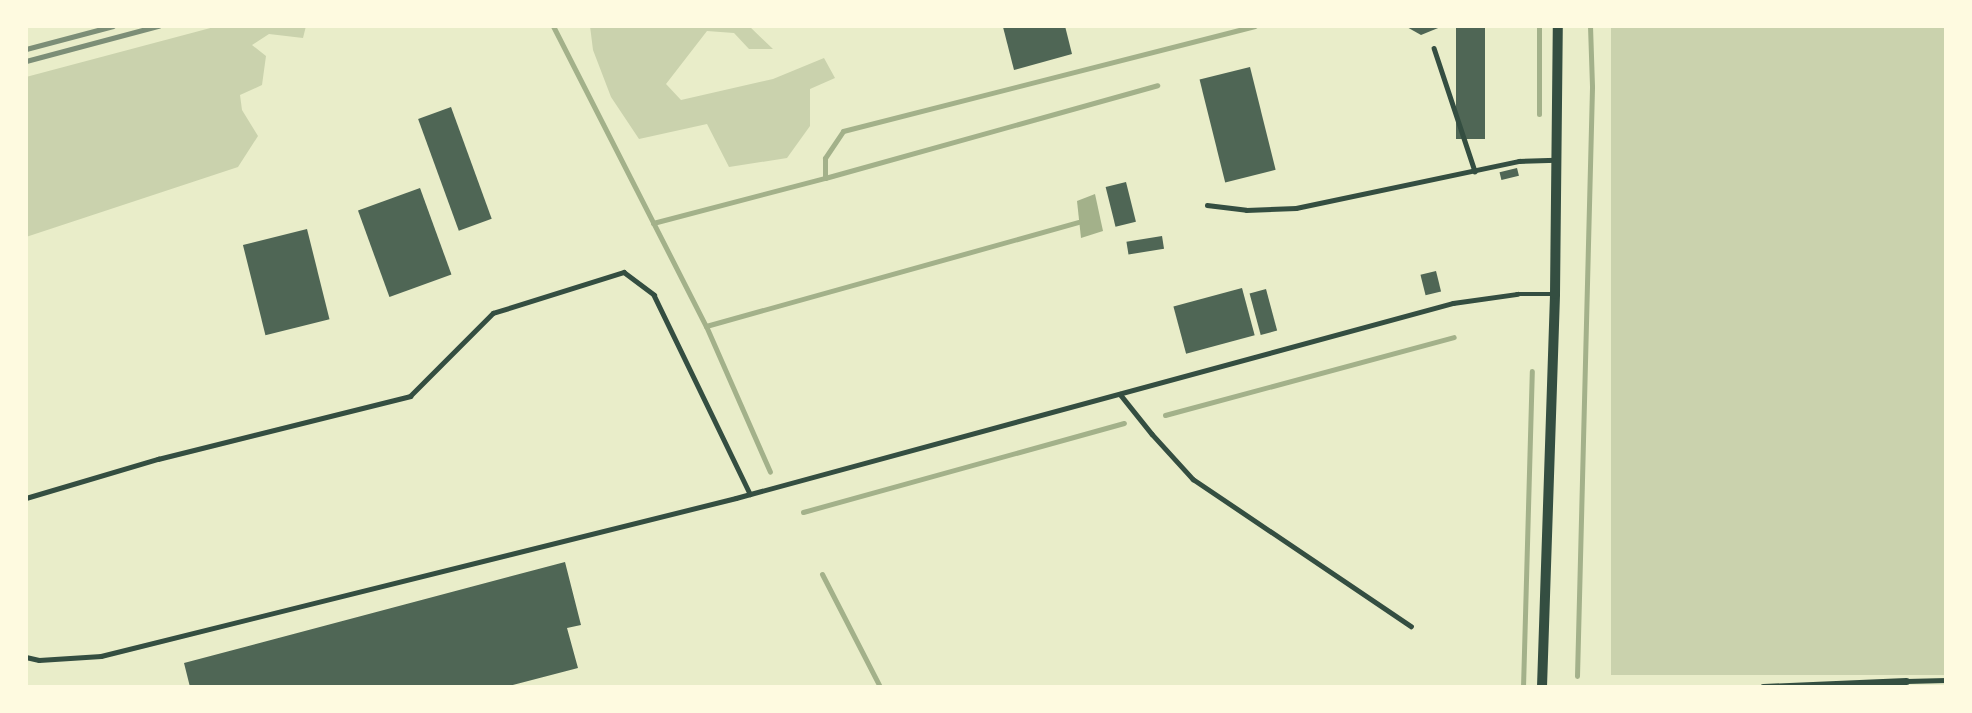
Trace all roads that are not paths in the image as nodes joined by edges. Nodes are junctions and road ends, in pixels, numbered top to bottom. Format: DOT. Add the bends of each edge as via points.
graph roads {
  1 [pos="1558,26"];
  2 [pos="1434,48"];
  3 [pos="1557,160"];
  4 [pos="1475,171"];
  5 [pos="1207,205"];
  6 [pos="1555,294"];
  7 [pos="1120,394"];
  8 [pos="750,494"];
  9 [pos="26,498"];
  10 [pos="1411,626"];
  11 [pos="26,656"];
  12 [pos="1946,680"];
  13 [pos="1906,681"];
  14 [pos="1542,687"];
  15 [pos="1763,687"];
  1 -- 3 [label="street"];
  2 -- 4 [label="lane"];
  3 -- 4 [label="lane" via="1519,161"];
  3 -- 6 [label="street"];
  4 -- 5 [label="lane" via="1296,208 1246,210"];
  6 -- 7 [label="lane" via="1453,303"];
  6 -- 14 [label="street"];
  7 -- 8 [label="lane"];
  7 -- 10 [label="lane" via="1193,479"];
  8 -- 9 [label="lane" via="654,295 624,272 493,313 410,396 159,459"];
  8 -- 11 [label="lane" via="101,656 39,660"];
  12 -- 13 [label="lane"];
  13 -- 15 [label="street"];
}
